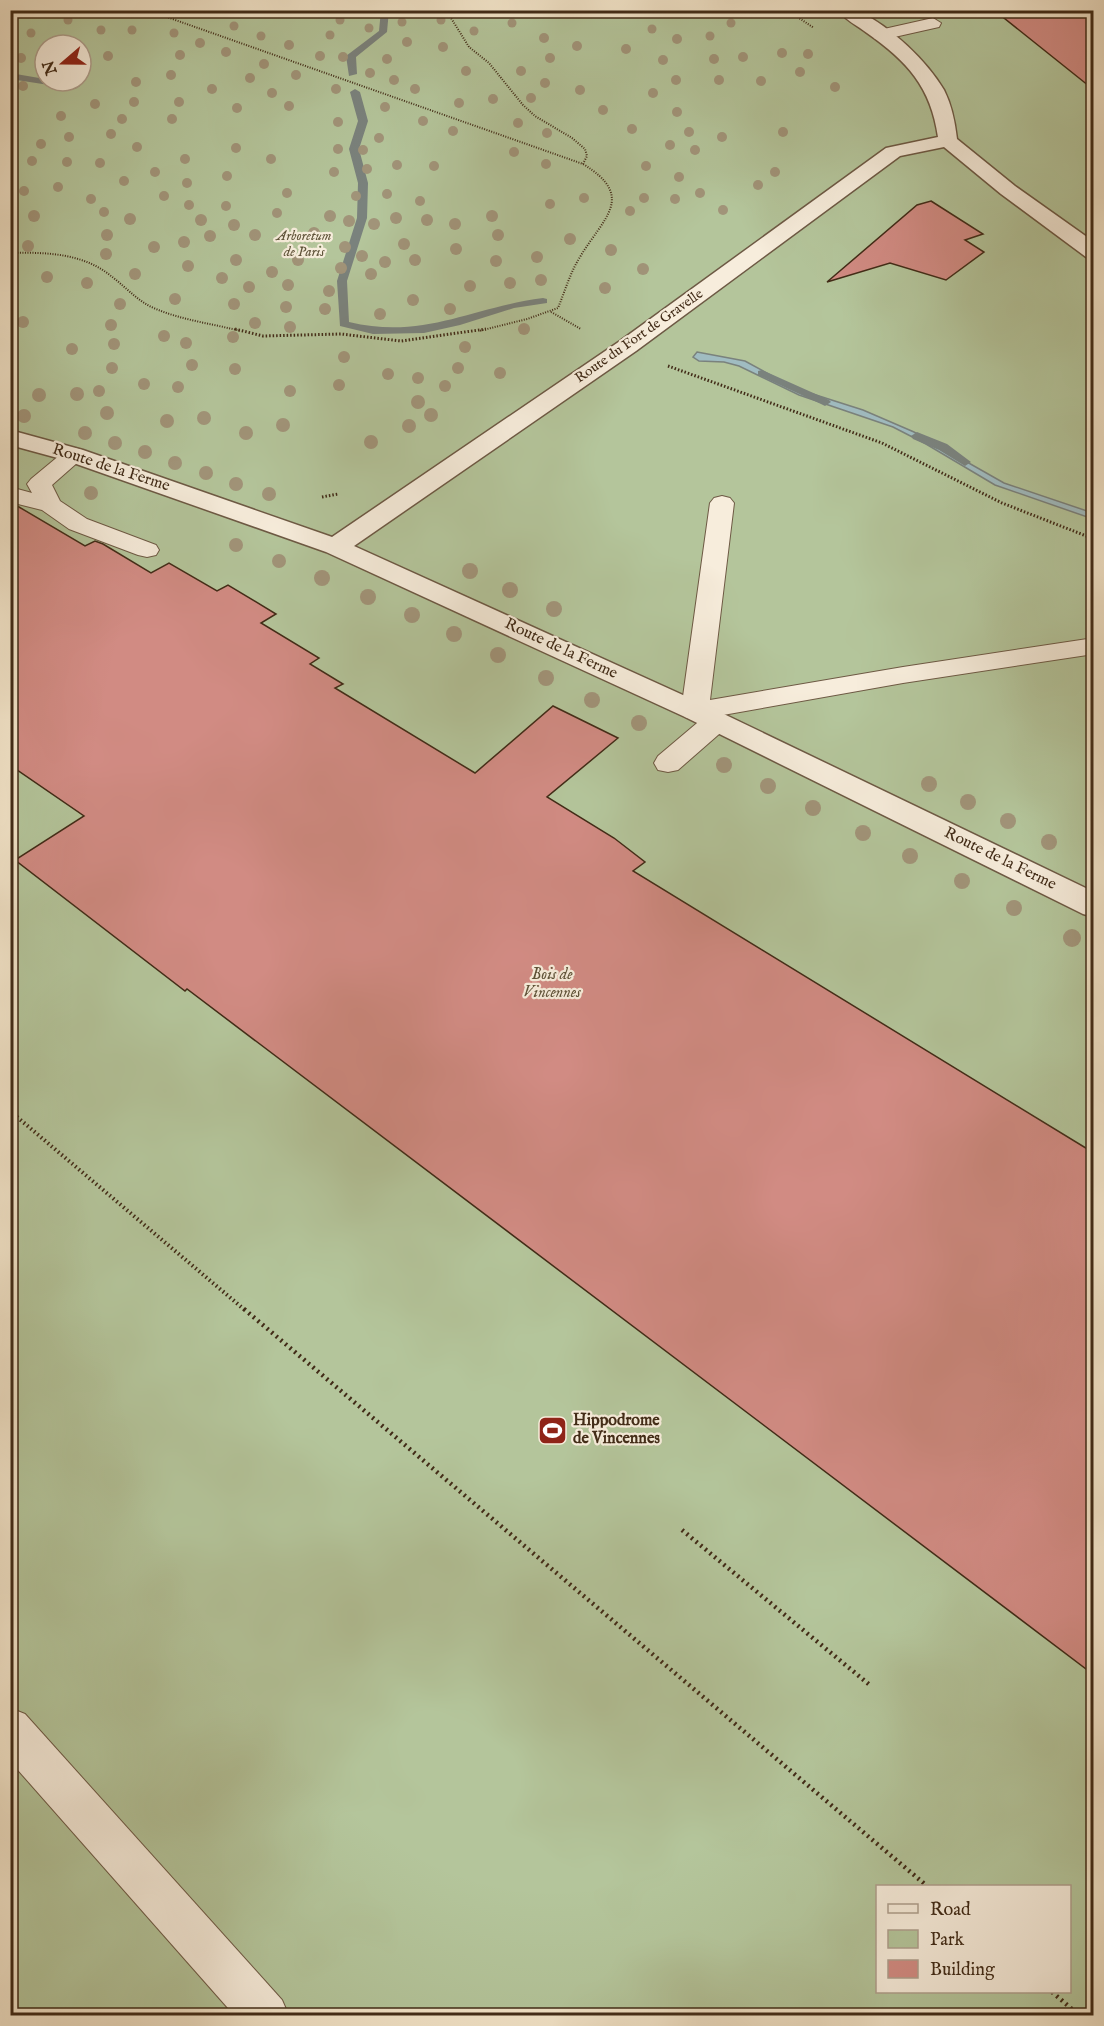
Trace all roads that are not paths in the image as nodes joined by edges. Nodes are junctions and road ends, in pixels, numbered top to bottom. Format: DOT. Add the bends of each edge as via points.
graph roads {
  1 [pos="846,10"];
  2 [pos="933,23"];
  3 [pos="881,35"];
  4 [pos="948,141"];
  5 [pos="1094,252"];
  6 [pos="10,437"];
  7 [pos="74,455"];
  8 [pos="10,494"];
  9 [pos="722,503"];
  10 [pos="50,505"];
  11 [pos="335,547"];
  12 [pos="147,549"];
  13 [pos="1094,646"];
  14 [pos="705,717"];
  15 [pos="668,763"];
  16 [pos="1094,906"];
  17 [pos="10,1729"];
  18 [pos="266,2016"];
  1 -- 3 [label="street"];
  2 -- 3 [label="lane"];
  3 -- 4 [label="street" via="924,72 942,108"];
  4 -- 5 [label="street"];
  4 -- 11 [label="street, Route du Fort de Gravelle" via="893,152 628,346"];
  6 -- 7 [label="street, Route de la Ferme"];
  7 -- 10 [label="lane" via="39,484"];
  7 -- 11 [label="street, Route de la Ferme"];
  8 -- 10 [label="lane"];
  9 -- 14 [label="lane"];
  10 -- 12 [label="lane" via="78,524"];
  11 -- 14 [label="street, Route de la Ferme"];
  13 -- 14 [label="lane" via="903,675"];
  14 -- 15 [label="lane"];
  14 -- 16 [label="street, Route de la Ferme"];
  17 -- 18 [label="lane"];
}
